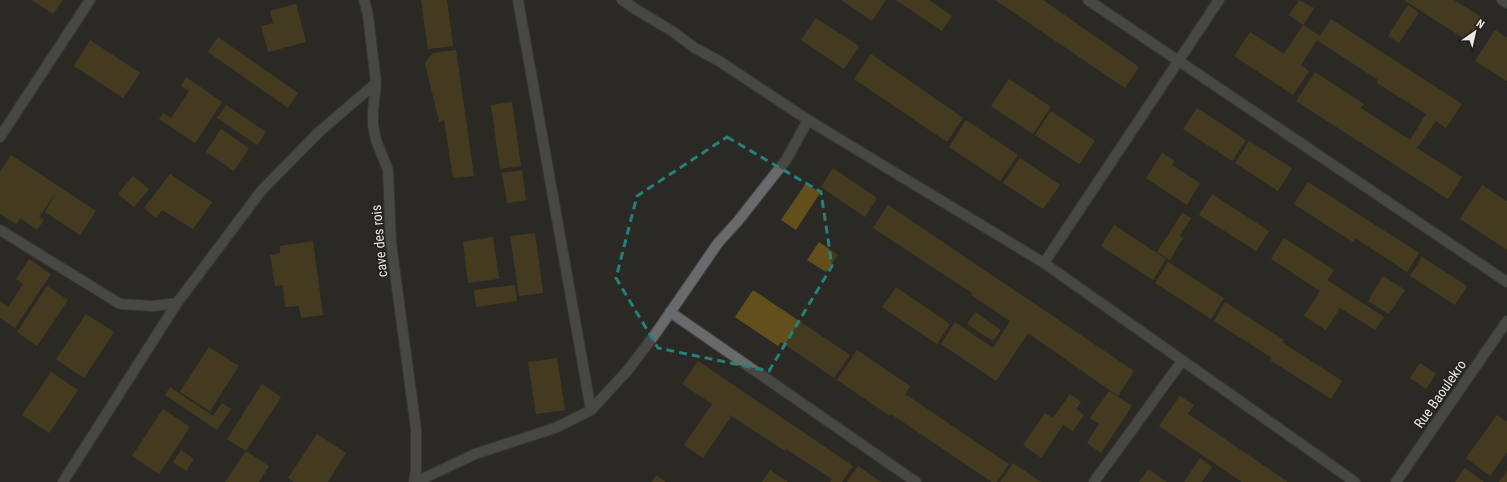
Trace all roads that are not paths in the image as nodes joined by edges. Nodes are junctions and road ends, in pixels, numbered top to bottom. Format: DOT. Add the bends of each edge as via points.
graph roads {
  1 [pos="90,0"];
  2 [pos="364,0"];
  3 [pos="518,0"];
  4 [pos="622,0"];
  5 [pos="1088,0"];
  6 [pos="1219,0"];
  7 [pos="1502,0"];
  8 [pos="1507,3"];
  9 [pos="1178,61"];
  10 [pos="376,83"];
  11 [pos="808,120"];
  12 [pos="0,137"];
  13 [pos="0,230"];
  14 [pos="1044,263"];
  15 [pos="1507,282"];
  16 [pos="178,303"];
  17 [pos="670,312"];
  18 [pos="1507,321"];
  19 [pos="1182,361"];
  20 [pos="591,410"];
  21 [pos="63,482"];
  22 [pos="415,482"];
  23 [pos="916,482"];
  24 [pos="1094,482"];
  25 [pos="1355,482"];
  26 [pos="1396,482"];
  1 -- 12 [label="street"];
  2 -- 10 [label="street, cave des rois"];
  3 -- 20 [label="street"];
  4 -- 11 [label="street"];
  5 -- 9 [label="street"];
  6 -- 9 [label="street"];
  7 -- 8 [label="street"];
  9 -- 14 [label="street"];
  9 -- 15 [label="street"];
  10 -- 16 [label="street" via="319,132 261,192"];
  10 -- 22 [label="street, cave des rois" via="373,125 388,170 391,243 416,429"];
  11 -- 14 [label="street"];
  11 -- 17 [label="street" via="786,160 718,243"];
  13 -- 16 [label="street" via="120,304 153,306"];
  14 -- 19 [label="street"];
  16 -- 21 [label="street"];
  17 -- 20 [label="street" via="628,370"];
  17 -- 23 [label="street"];
  18 -- 26 [label="street, Rue Baoulekro"];
  19 -- 24 [label="street"];
  19 -- 25 [label="street"];
  20 -- 22 [label="street" via="555,428 474,454"];
}
